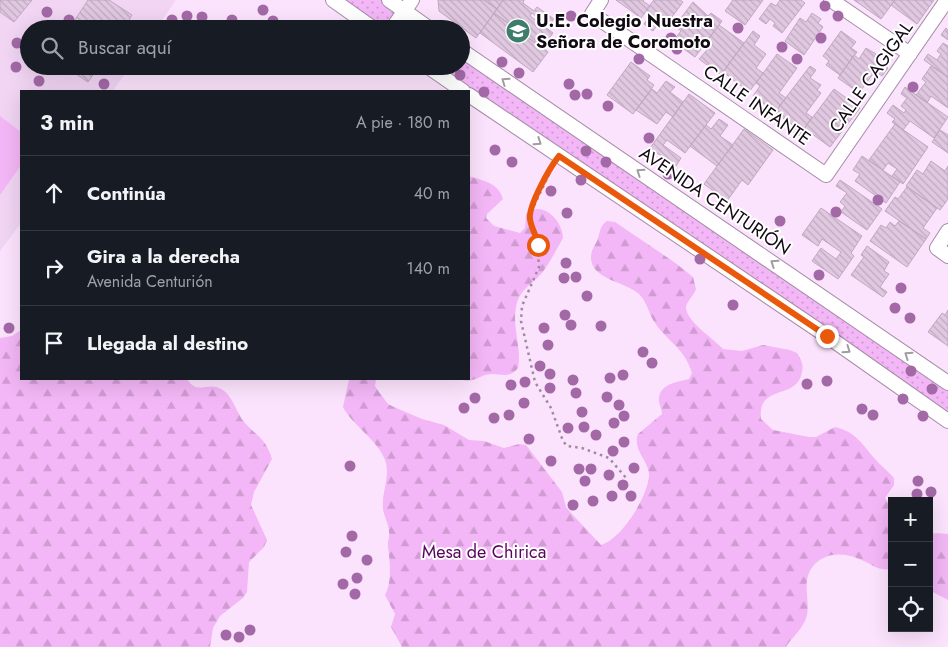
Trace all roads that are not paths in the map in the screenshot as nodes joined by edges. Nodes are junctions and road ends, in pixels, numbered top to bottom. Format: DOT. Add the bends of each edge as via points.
graph roads {
  1 [pos="333,0"];
  2 [pos="388,0"];
  3 [pos="601,0"];
  4 [pos="831,0"];
  5 [pos="948,0"];
  6 [pos="408,6"];
  7 [pos="361,20"];
  8 [pos="398,20"];
  9 [pos="421,20"];
  10 [pos="910,54"];
  11 [pos="470,56"];
  12 [pos="440,75"];
  13 [pos="462,90"];
  14 [pos="470,96"];
  15 [pos="826,176"];
  16 [pos="948,231"];
  17 [pos="942,252"];
  18 [pos="948,383"];
  19 [pos="948,421"];
  1 -- 7 [label="street"];
  2 -- 6 [label="street"];
  3 -- 15 [label="street, CALLE INFANTE" via="592,14"];
  4 -- 10 [label="street"];
  5 -- 10 [label="street, CALLE CAGIGAL"];
  6 -- 8 [label="street"];
  6 -- 9 [label="street"];
  10 -- 15 [label="street, CALLE CAGIGAL"];
  18 -- 11 [label="street, AVENIDA CENTURIÓN, one-way"];
  12 -- 13 [label="street"];
  14 -- 19 [label="street, one-way"];
  16 -- 17 [label="street"];
}
